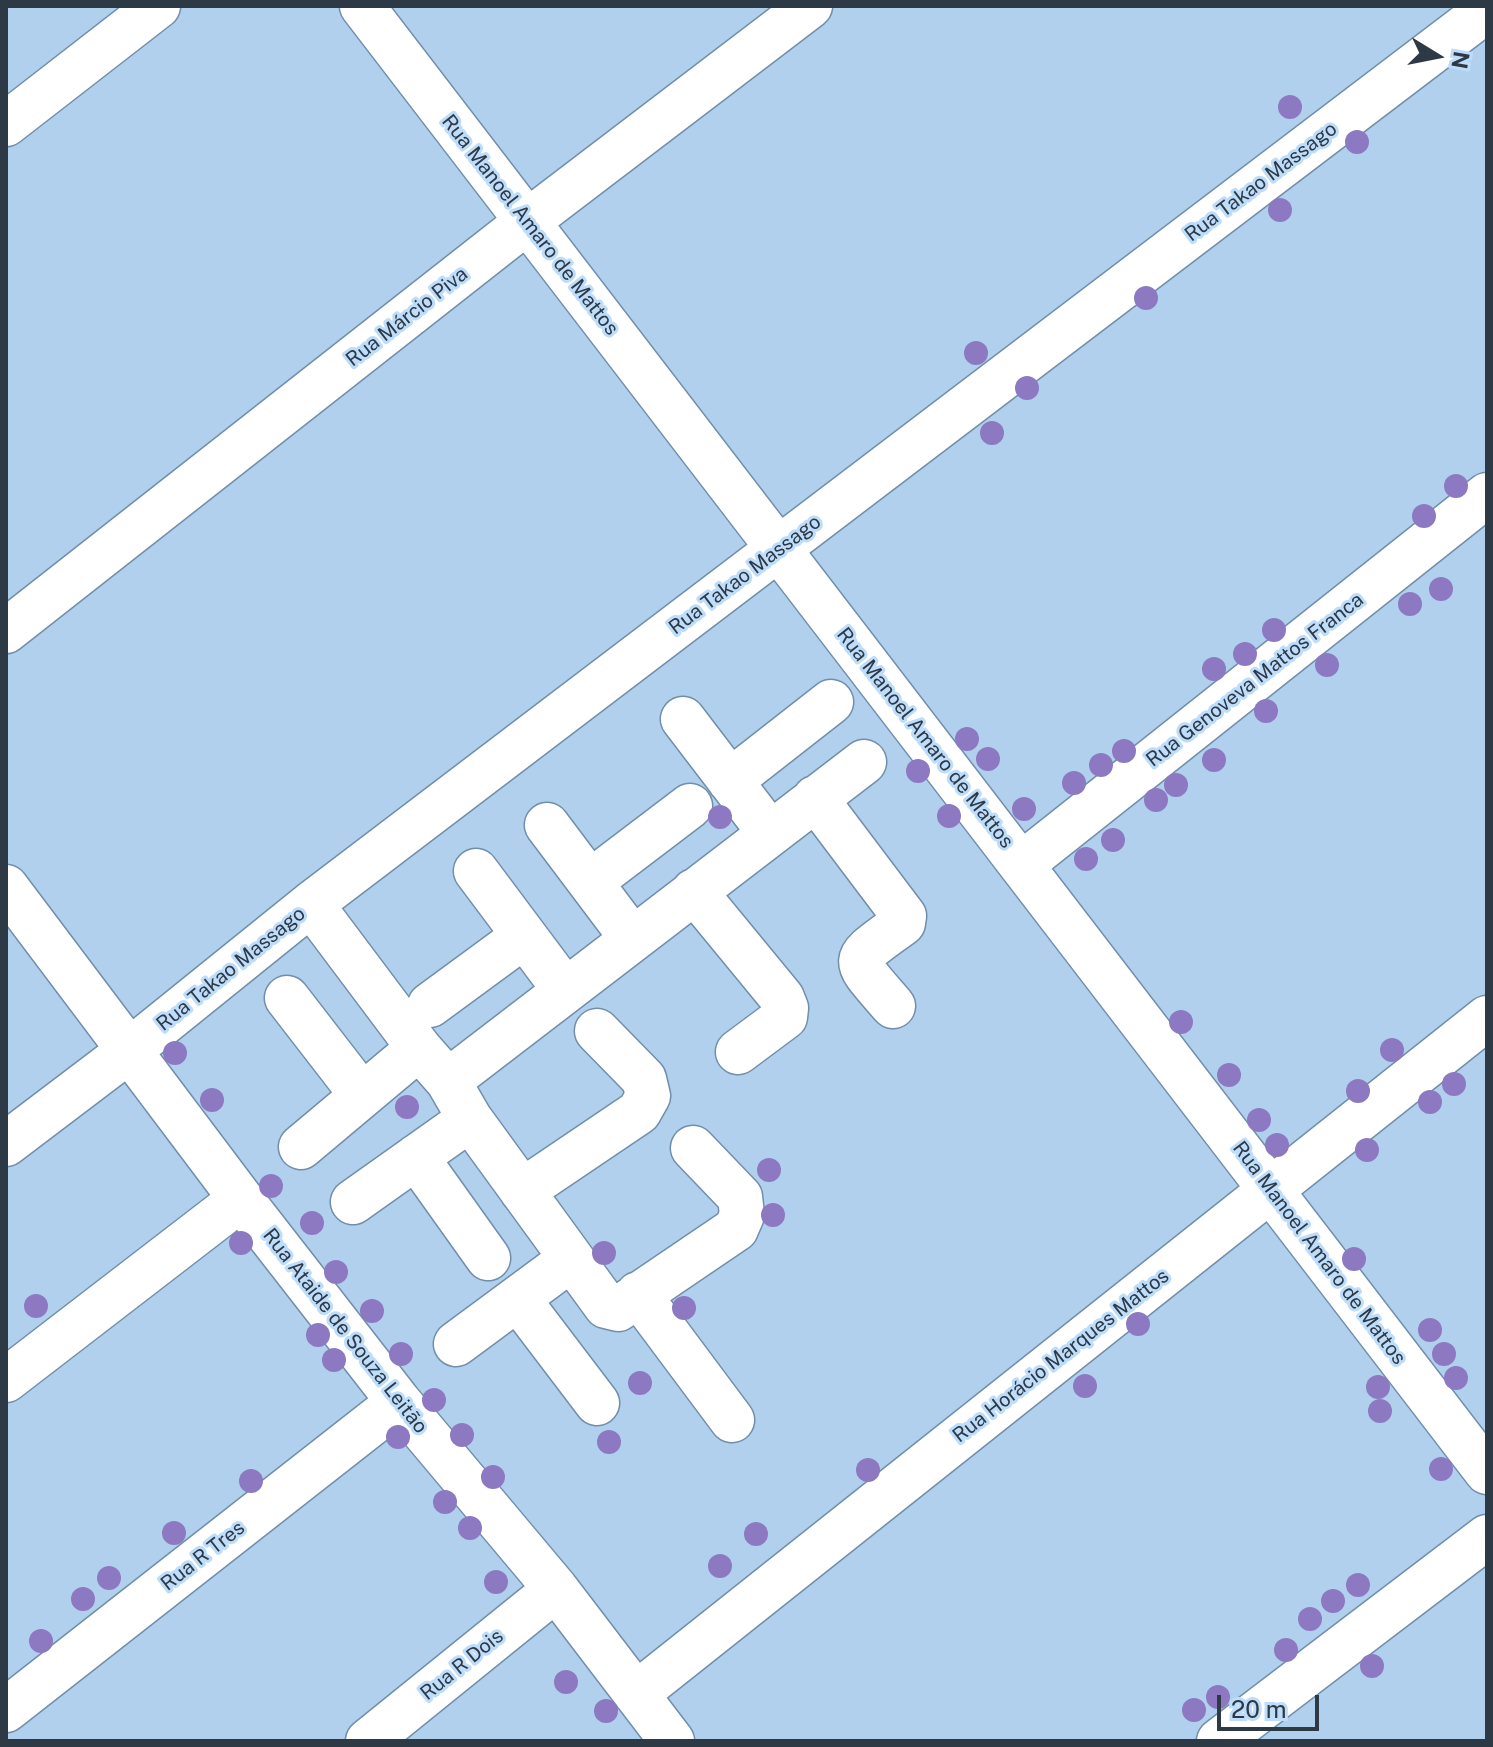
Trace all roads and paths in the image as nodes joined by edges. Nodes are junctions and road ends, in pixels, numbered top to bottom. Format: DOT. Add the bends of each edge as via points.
graph roads {
  1 [pos="158,6"];
  2 [pos="362,6"];
  3 [pos="810,6"];
  4 [pos="1487,10"];
  5 [pos="6,124"];
  6 [pos="528,221"];
  7 [pos="1487,495"];
  8 [pos="779,549"];
  9 [pos="6,631"];
  10 [pos="831,702"];
  11 [pos="683,719"];
  12 [pos="864,762"];
  13 [pos="730,781"];
  14 [pos="815,798"];
  15 [pos="690,806"];
  16 [pos="547,825"];
  17 [pos="770,833"];
  18 [pos="1022,864"];
  19 [pos="476,871"];
  20 [pos="590,882"];
  21 [pos="694,891"];
  22 [pos="16,900"];
  23 [pos="311,904"];
  24 [pos="524,936"];
  25 [pos="632,938"];
  26 [pos="565,990"];
  27 [pos="287,998"];
  28 [pos="430,1005"];
  29 [pos="893,1006"];
  30 [pos="1487,1018"];
  31 [pos="597,1031"];
  32 [pos="419,1048"];
  33 [pos="130,1050"];
  34 [pos="738,1052"];
  35 [pos="448,1081"];
  36 [pos="362,1095"];
  37 [pos="470,1119"];
  38 [pos="6,1144"];
  39 [pos="301,1147"];
  40 [pos="693,1148"];
  41 [pos="416,1157"];
  42 [pos="1270,1190"];
  43 [pos="522,1191"];
  44 [pos="241,1199"];
  45 [pos="353,1202"];
  46 [pos="488,1258"];
  47 [pos="571,1259"];
  48 [pos="638,1294"];
  49 [pos="518,1299"];
  50 [pos="456,1344"];
  51 [pos="6,1380"];
  52 [pos="399,1402"];
  53 [pos="597,1403"];
  54 [pos="732,1420"];
  55 [pos="1487,1472"];
  56 [pos="1487,1537"];
  57 [pos="556,1589"];
  58 [pos="636,1694"];
  59 [pos="6,1710"];
  60 [pos="368,1741"];
  61 [pos="672,1741"];
  62 [pos="1219,1741"];
  1 -- 5 [label="street"];
  2 -- 6 [label="street, Rua Manoel Amaro de Mattos"];
  3 -- 6 [label="street, Rua Márcio Piva"];
  4 -- 8 [label="street, Rua Takao Massago"];
  6 -- 8 [label="street, Rua Manoel Amaro de Mattos"];
  6 -- 9 [label="street, Rua Márcio Piva"];
  7 -- 18 [label="street, Rua Genoveva Mattos Franca"];
  8 -- 18 [label="street, Rua Manoel Amaro de Mattos"];
  8 -- 23 [label="street, Rua Takao Massago"];
  10 -- 13 [label="street"];
  11 -- 13 [label="street"];
  12 -- 14 [label="street"];
  13 -- 17 [label="street"];
  14 -- 17 [label="street"];
  14 -- 29 [label="street" via="904,916 903,923 860,959 861,968"];
  15 -- 20 [label="street"];
  16 -- 20 [label="street"];
  17 -- 21 [label="street"];
  18 -- 42 [label="street, Rua Manoel Amaro de Mattos"];
  19 -- 24 [label="street"];
  20 -- 25 [label="street"];
  21 -- 25 [label="street"];
  21 -- 34 [label="street" via="786,1008 785,1017"];
  22 -- 33 [label="street, Rua Ataide de Souza Leitão"];
  23 -- 32 [label="street"];
  23 -- 33 [label="street, Rua Takao Massago"];
  24 -- 26 [label="street"];
  24 -- 28 [label="street"];
  25 -- 26 [label="street"];
  26 -- 35 [label="street"];
  27 -- 36 [label="street"];
  30 -- 42 [label="street, Rua Horácio Marques Mattos"];
  31 -- 43 [label="street" via="644,1079 648,1096 639,1112"];
  32 -- 35 [label="street"];
  32 -- 36 [label="street"];
  33 -- 38 [label="street, Rua Takao Massago"];
  33 -- 44 [label="street, Rua Ataide de Souza Leitão"];
  35 -- 37 [label="street"];
  36 -- 39 [label="street"];
  37 -- 41 [label="street"];
  37 -- 43 [label="street"];
  40 -- 48 [label="street" via="740,1197 742,1215 736,1229"];
  41 -- 45 [label="street"];
  41 -- 46 [label="street"];
  42 -- 55 [label="street, Rua Manoel Amaro de Mattos"];
  42 -- 58 [label="street, Rua Horácio Marques Mattos"];
  43 -- 47 [label="street"];
  44 -- 51 [label="street"];
  44 -- 52 [label="street, Rua Ataide de Souza Leitão"];
  47 -- 48 [label="street" via="606,1306 618,1309"];
  47 -- 49 [label="street"];
  48 -- 54 [label="street"];
  49 -- 50 [label="street"];
  49 -- 53 [label="street"];
  52 -- 57 [label="street, Rua Ataide de Souza Leitão"];
  52 -- 59 [label="street, Rua R Tres"];
  56 -- 62 [label="street"];
  57 -- 58 [label="street, Rua Ataide de Souza Leitão"];
  57 -- 60 [label="street, Rua R Dois"];
  58 -- 61 [label="street, Rua Ataide de Souza Leitão"];
}
